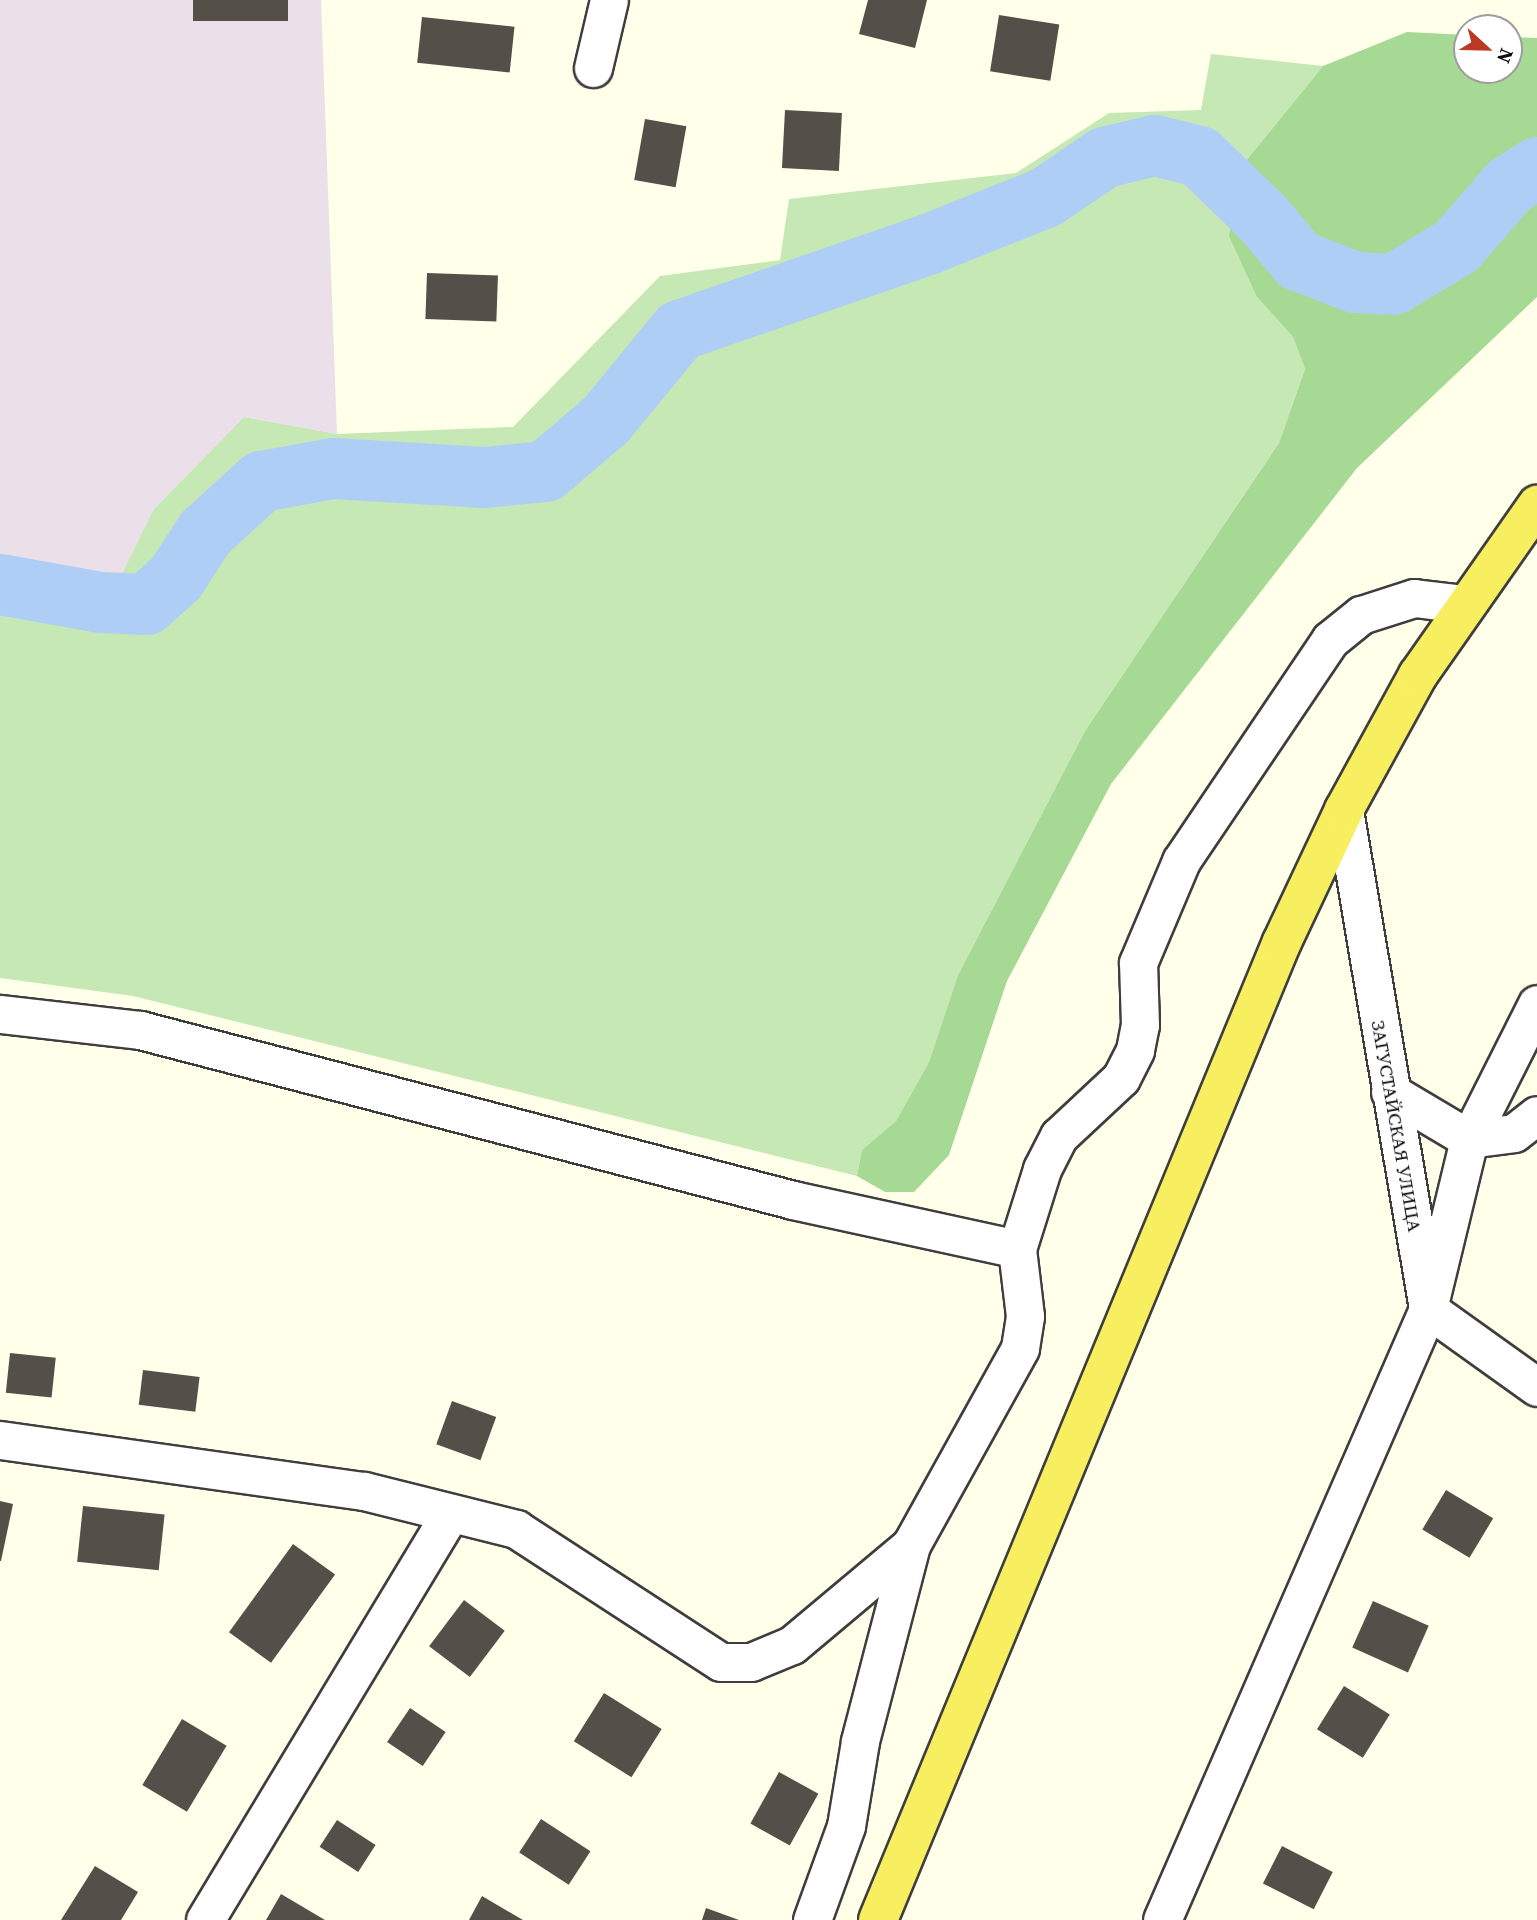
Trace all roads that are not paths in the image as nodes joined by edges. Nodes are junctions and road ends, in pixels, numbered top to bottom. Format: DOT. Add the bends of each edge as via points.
graph roads {
  1 [pos="609,0"];
  2 [pos="593,68"];
  3 [pos="1537,505"];
  4 [pos="1463,604"];
  5 [pos="1344,810"];
  6 [pos="1537,1004"];
  7 [pos="0,1014"];
  8 [pos="1390,1093"];
  9 [pos="1537,1115"];
  10 [pos="1469,1139"];
  11 [pos="1017,1249"];
  12 [pos="1428,1309"];
  13 [pos="1537,1387"];
  14 [pos="0,1440"];
  15 [pos="450,1516"];
  16 [pos="911,1545"];
  17 [pos="205,1920"];
  18 [pos="812,1920"];
  19 [pos="878,1920"];
  20 [pos="1162,1920"];
  1 -- 2 [label="street"];
  3 -- 4 [label="main road"];
  4 -- 5 [label="main road"];
  4 -- 11 [label="street" via="1414,598 1361,615 1330,640 1181,861 1138,963 1140,1025 1135,1050 1121,1078 1059,1136 1042,1169"];
  5 -- 8 [label="street, ЗАГУСТАЙСКАЯ УЛИЦА"];
  5 -- 19 [label="main road" via="1276,955"];
  6 -- 10 [label="street"];
  7 -- 11 [label="street" via="140,1030 793,1200"];
  8 -- 10 [label="street"];
  8 -- 12 [label="street, ЗАГУСТАЙСКАЯ УЛИЦА"];
  9 -- 10 [label="street" via="1514,1133"];
  10 -- 12 [label="street"];
  11 -- 16 [label="street" via="1026,1316 1020,1348"];
  12 -- 13 [label="street"];
  12 -- 20 [label="street"];
  14 -- 15 [label="street" via="364,1491"];
  15 -- 16 [label="street" via="516,1529 721,1662 751,1662 792,1645"];
  15 -- 17 [label="street"];
  16 -- 18 [label="street" via="860,1741 846,1826"];
}
